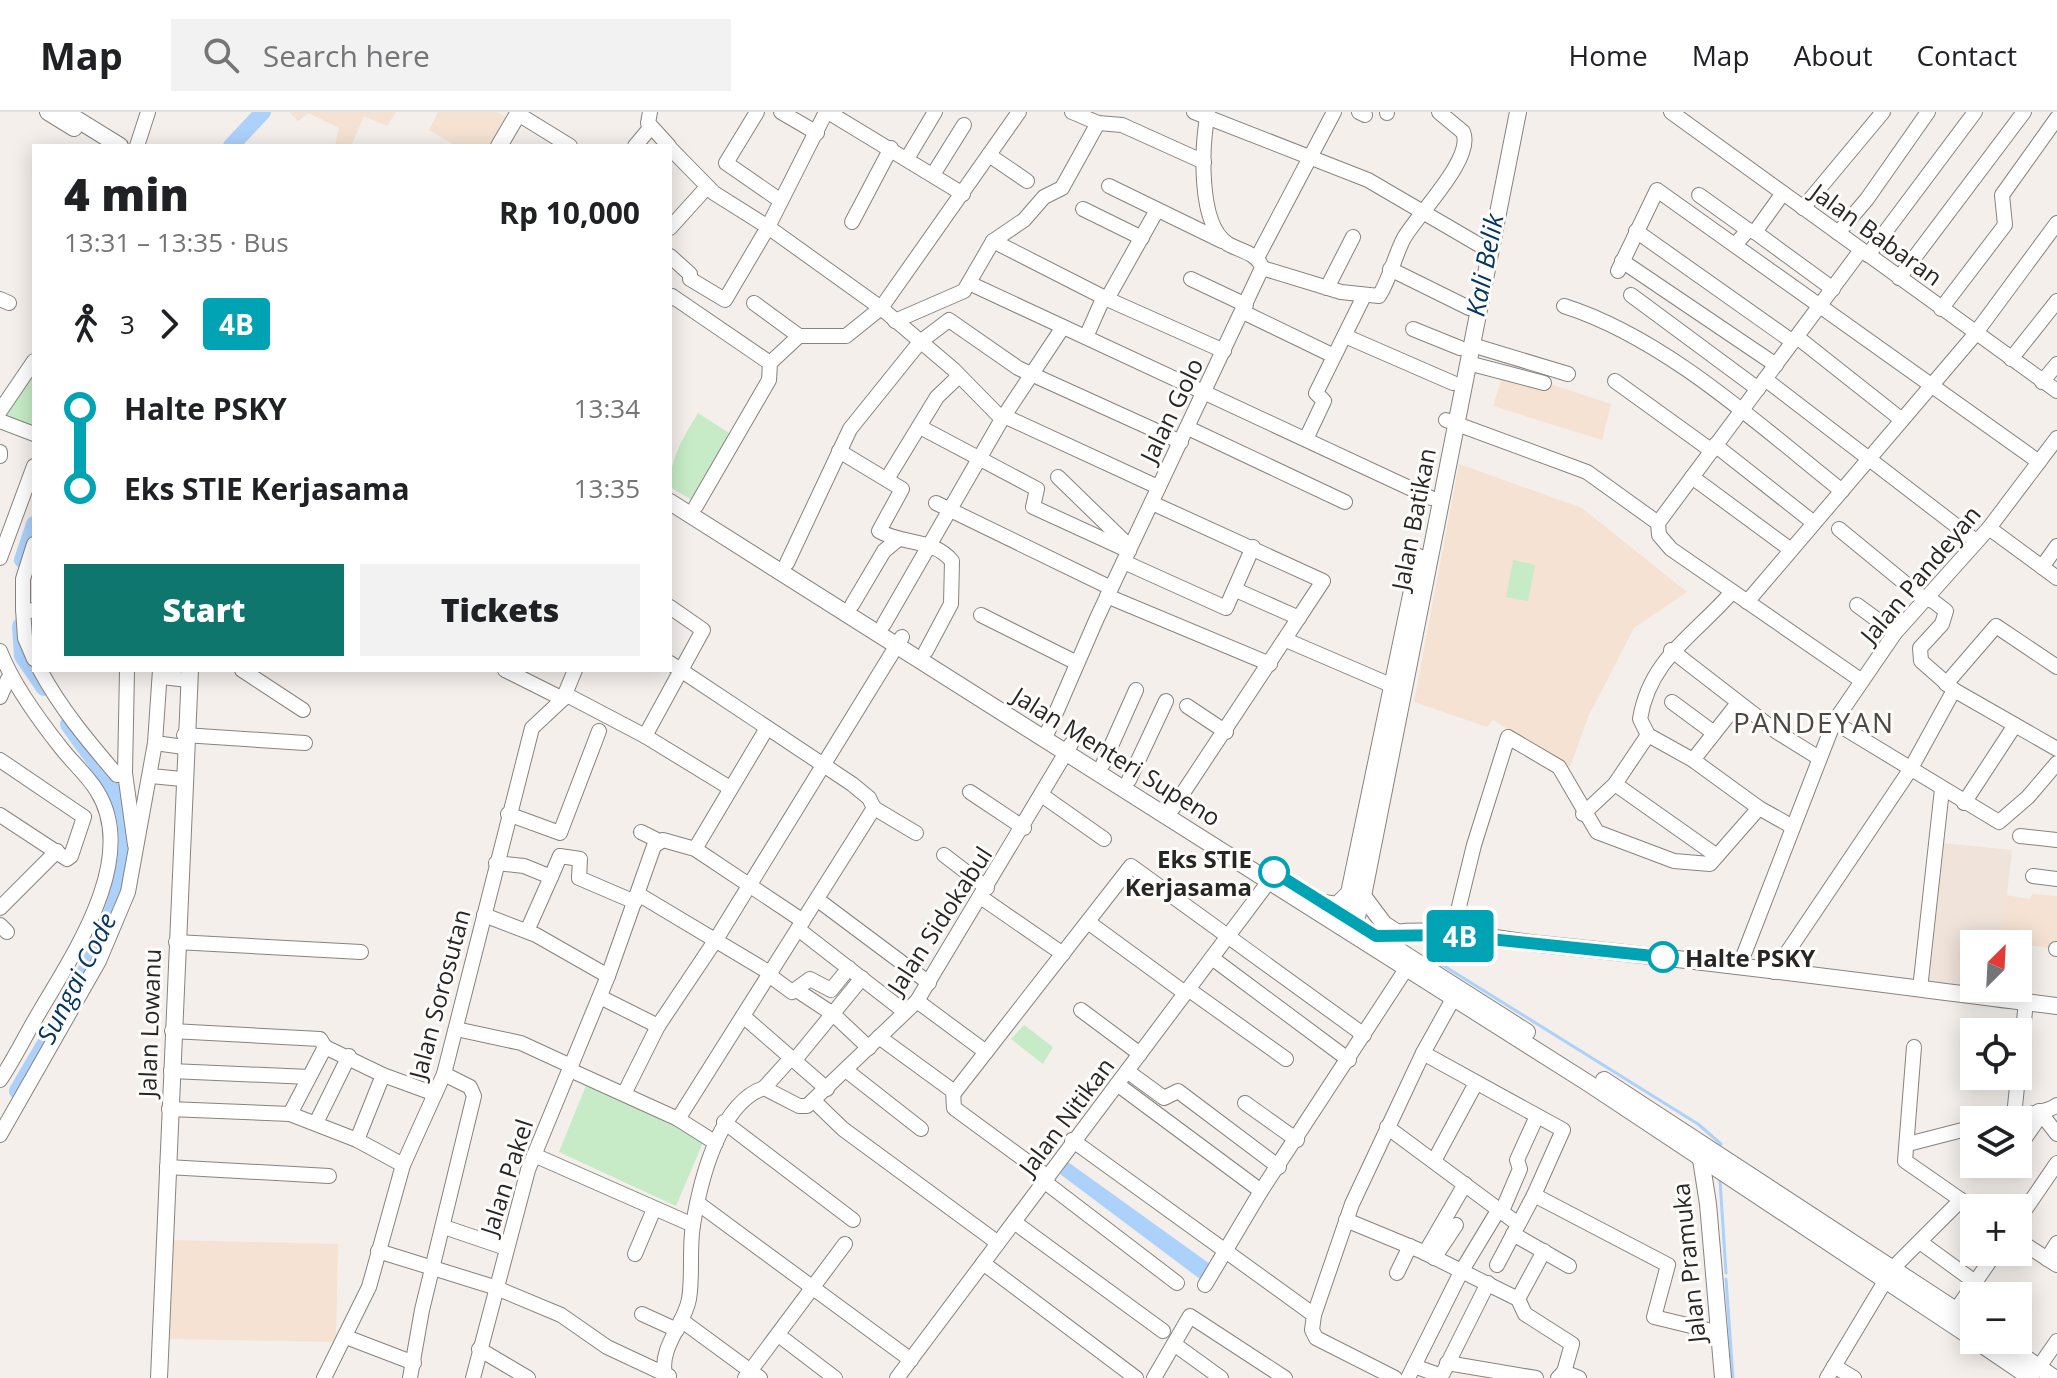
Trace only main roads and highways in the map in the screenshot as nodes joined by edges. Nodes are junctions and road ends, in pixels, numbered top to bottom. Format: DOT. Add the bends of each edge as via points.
graph roads {
  1 [pos="48,112"];
  2 [pos="65,112"];
  3 [pos="1507,112"];
  4 [pos="1518,112"];
  5 [pos="519,113"];
  6 [pos="99,144"];
  7 [pos="117,144"];
  8 [pos="500,144"];
  9 [pos="1486,247"];
  10 [pos="1467,352"];
  11 [pos="1451,422"];
  12 [pos="672,491"];
  13 [pos="672,503"];
  14 [pos="1418,587"];
  15 [pos="900,641"];
  16 [pos="189,675"];
  17 [pos="1390,730"];
  18 [pos="1047,734"];
  19 [pos="1069,748"];
  20 [pos="1357,894"];
  21 [pos="1324,903"];
  22 [pos="1356,930"];
  23 [pos="1398,933"];
  24 [pos="1431,934"];
  25 [pos="1426,968"];
  26 [pos="2057,1006"];
  27 [pos="1591,1078"];
  28 [pos="1700,1149"];
  29 [pos="1890,1274"];
  30 [pos="1960,1313"];
  31 [pos="1960,1328"];
  32 [pos="2000,1354"];
  33 [pos="2015,1354"];
  34 [pos="2035,1373"];
  35 [pos="159,1378"];
  36 [pos="1723,1378"];
  37 [pos="2054,1378"];
  1 -- 6 [label="main road"];
  2 -- 7 [label="main road"];
  3 -- 9 [label="main road, Jalan Batikan"];
  4 -- 9 [label="main road, Jalan Batikan"];
  5 -- 8 [label="main road"];
  9 -- 10 [label="main road, Jalan Batikan"];
  9 -- 10 [label="main road, Jalan Batikan" via="1469,308"];
  10 -- 11 [label="main road, Jalan Batikan"];
  10 -- 11 [label="main road, Jalan Batikan" via="1453,383"];
  11 -- 14 [label="main road, Jalan Batikan"];
  11 -- 14 [label="main road, Jalan Batikan" via="1431,498"];
  12 -- 15 [label="main road, Jalan Menteri Supeno" via="884,624"];
  13 -- 15 [label="main road, Jalan Menteri Supeno"];
  14 -- 17 [label="main road, Jalan Batikan"];
  14 -- 17 [label="main road, Jalan Batikan" via="1393,686"];
  15 -- 18 [label="main road, Jalan Menteri Supeno"];
  15 -- 18 [label="main road, Jalan Menteri Supeno" via="926,651"];
  16 -- 35 [label="main road, Jalan Lowanu"];
  17 -- 20 [label="main road, Jalan Batikan"];
  18 -- 19 [label="main road, Jalan Menteri Supeno"];
  19 -- 21 [label="main road, Jalan Menteri Supeno"];
  19 -- 22 [label="main road, Jalan Menteri Supeno"];
  20 -- 21 [label="main road" via="1337,905"];
  20 -- 22 [label="main road, Jalan Batikan"];
  20 -- 23 [label="main road"];
  21 -- 22 [label="main road, Jalan Menteri Supeno"];
  22 -- 23 [label="main road"];
  22 -- 25 [label="main road, Jalan Menteri Supeno"];
  22 -- 27 [label="main road, Jalan Menteri Supeno" via="1453,999"];
  23 -- 24 [label="main road"];
  24 -- 25 [label="main road" via="1424,945"];
  24 -- 26 [label="main road"];
  25 -- 27 [label="main road, Jalan Menteri Supeno"];
  27 -- 28 [label="main road, Jalan Menteri Supeno"];
  28 -- 29 [label="main road, Jalan Menteri Supeno"];
  28 -- 36 [label="main road, Jalan Pramuka"];
  29 -- 30 [label="main road"];
  29 -- 31 [label="main road"];
  32 -- 34 [label="main road"];
  33 -- 34 [label="main road"];
  34 -- 37 [label="main road"];
}
